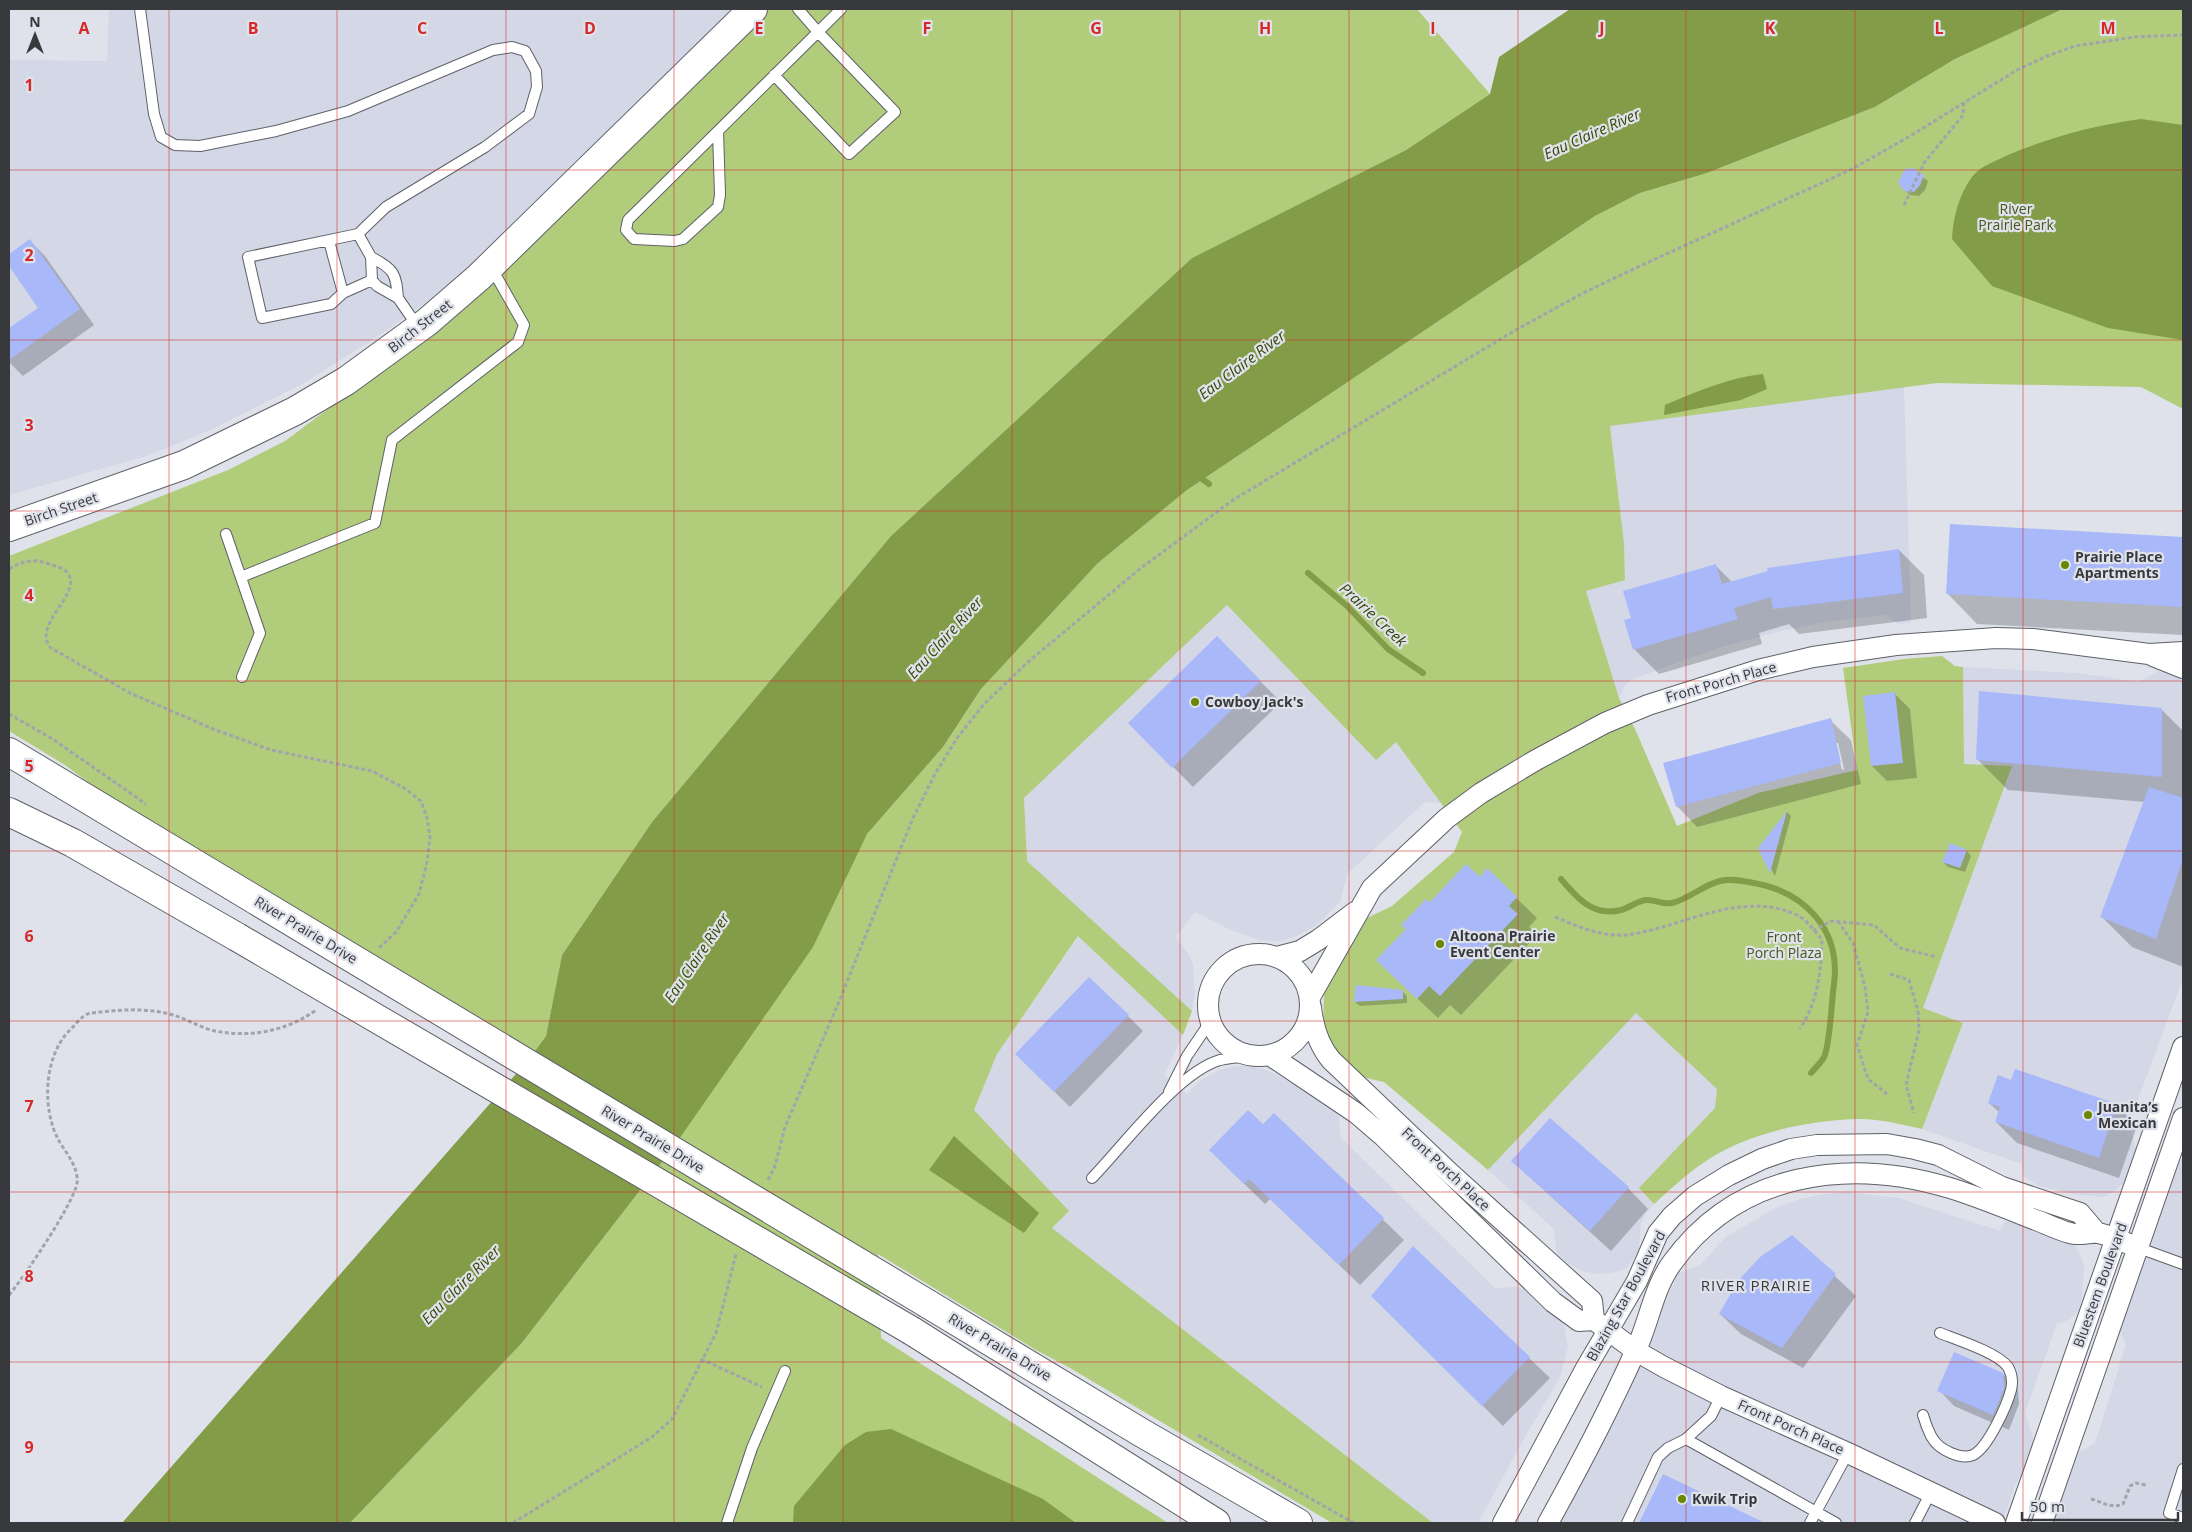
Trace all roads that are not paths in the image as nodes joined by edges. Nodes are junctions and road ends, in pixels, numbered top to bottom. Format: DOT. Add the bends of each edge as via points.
graph roads {
  1 [pos="140,9"];
  2 [pos="753,9"];
  3 [pos="798,9"];
  4 [pos="842,9"];
  5 [pos="818,32"];
  6 [pos="774,76"];
  7 [pos="718,131"];
  8 [pos="358,234"];
  9 [pos="329,241"];
  10 [pos="371,258"];
  11 [pos="491,266"];
  12 [pos="372,280"];
  13 [pos="343,293"];
  14 [pos="398,298"];
  15 [pos="419,328"];
  16 [pos="9,527"];
  17 [pos="226,534"];
  18 [pos="240,577"];
  19 [pos="2183,652"];
  20 [pos="2149,654"];
  21 [pos="2183,668"];
  22 [pos="242,677"];
  23 [pos="10,757"];
  24 [pos="9,812"];
  25 [pos="1360,908"];
  26 [pos="1277,957"];
  27 [pos="1310,1002"];
  28 [pos="1210,1022"];
  29 [pos="2183,1047"];
  30 [pos="1250,1056"];
  31 [pos="1271,1056"];
  32 [pos="1166,1097"];
  33 [pos="2183,1118"];
  34 [pos="1092,1178"];
  35 [pos="2097,1233"];
  36 [pos="2116,1240"];
  37 [pos="2139,1248"];
  38 [pos="2183,1264"];
  39 [pos="1601,1325"];
  40 [pos="1940,1333"];
  41 [pos="1636,1351"];
  42 [pos="785,1371"];
  43 [pos="1721,1396"];
  44 [pos="1923,1415"];
  45 [pos="1686,1439"];
  46 [pos="1848,1453"];
  47 [pos="2183,1469"];
  48 [pos="1931,1492"];
  49 [pos="1815,1512"];
  50 [pos="2183,1518"];
  51 [pos="727,1523"];
  52 [pos="1216,1523"];
  53 [pos="1298,1523"];
  54 [pos="1502,1523"];
  55 [pos="1548,1523"];
  56 [pos="1627,1523"];
  57 [pos="1810,1523"];
  58 [pos="1836,1523"];
  59 [pos="1915,1523"];
  60 [pos="1995,1523"];
  61 [pos="2016,1523"];
  62 [pos="2042,1523"];
  1 -- 8 [label="lane" via="154,114 160,137 175,145 200,146 276,131 348,111 493,50 512,47 525,51 536,71 537,87 529,114 485,147 386,207"];
  2 -- 11 [label="main road, Birch Street"];
  3 -- 5 [label="lane"];
  4 -- 5 [label="lane"];
  5 -- 6 [label="lane"];
  5 -- 6 [label="lane" via="896,112 849,154"];
  6 -- 7 [label="lane"];
  7 -- 7 [label="lane" via="628,220 626,230 634,239 683,239 718,207"];
  8 -- 9 [label="lane"];
  8 -- 10 [label="lane"];
  9 -- 13 [label="lane"];
  9 -- 13 [label="lane" via="248,257 262,318 331,304"];
  10 -- 12 [label="lane"];
  10 -- 14 [label="lane" via="386,265 396,275"];
  11 -- 15 [label="main road, Birch Street"];
  11 -- 18 [label="lane" via="524,325 518,342 392,440 375,523"];
  12 -- 13 [label="lane"];
  12 -- 14 [label="lane"];
  14 -- 15 [label="lane"];
  15 -- 16 [label="main road, Birch Street" via="346,381 241,439 184,465"];
  17 -- 18 [label="lane"];
  18 -- 22 [label="lane" via="260,633"];
  19 -- 20 [label="street, Front Porch Place"];
  20 -- 21 [label="street, Front Porch Place"];
  20 -- 25 [label="street, Front Porch Place" via="2033,639 1953,640 1814,657 1697,688 1605,723 1481,793 1452,814 1372,888"];
  23 -- 53 [label="main road, River Prairie Drive, bridge" via="92,802 1142,1433"];
  24 -- 52 [label="main road, bridge" via="73,843 237,937 912,1331"];
  25 -- 26 [label="street" via="1300,951"];
  25 -- 27 [label="street, Front Porch Place"];
  26 -- 27 [label="street, Front Porch Place" via="1299,972"];
  26 -- 28 [label="street, Front Porch Place" via="1251,954 1237,958 1225,967 1209,992"];
  27 -- 31 [label="street" via="1308,1023 1299,1038"];
  27 -- 39 [label="street, Front Porch Place" via="1322,1050 1334,1064 1592,1301"];
  28 -- 30 [label="street" via="1226,1044"];
  28 -- 32 [label="lane" via="1187,1056"];
  29 -- 36 [label="street, Bluestem Boulevard"];
  30 -- 31 [label="street"];
  30 -- 32 [label="lane" via="1219,1060"];
  31 -- 39 [label="street, Front Porch Place" via="1356,1113 1384,1137 1553,1302 1579,1321"];
  32 -- 34 [label="lane"];
  33 -- 37 [label="street, Bluestem Boulevard"];
  35 -- 36 [label="street, Blazing Star Boulevard"];
  35 -- 39 [label="street, Blazing Star Boulevard" via="2080,1212 2002,1188 1915,1148 1887,1144 1838,1144 1791,1149 1729,1175 1695,1196 1672,1216 1658,1233 1637,1281"];
  35 -- 41 [label="street, Blazing Star Boulevard" via="2071,1234 1952,1189 1905,1176 1852,1172 1780,1183 1725,1212 1688,1243 1661,1281"];
  36 -- 37 [label="street, Blazing Star Boulevard"];
  36 -- 61 [label="street, Bluestem Boulevard"];
  37 -- 38 [label="lane"];
  37 -- 62 [label="street, Bluestem Boulevard"];
  39 -- 41 [label="street, Front Porch Place"];
  39 -- 54 [label="street, Blazing Star Boulevard"];
  40 -- 44 [label="lane" via="2002,1361 2010,1371 2011,1391 1984,1446 1965,1457 1940,1448 1931,1437"];
  41 -- 43 [label="street, Front Porch Place"];
  41 -- 55 [label="street, Blazing Star Boulevard"];
  42 -- 51 [label="lane" via="749,1457"];
  43 -- 45 [label="lane" via="1711,1416"];
  43 -- 46 [label="street, Front Porch Place"];
  45 -- 49 [label="lane"];
  45 -- 56 [label="lane" via="1658,1457"];
  46 -- 48 [label="street, Front Porch Place"];
  46 -- 49 [label="lane"];
  47 -- 50 [label="lane" via="2169,1513"];
  48 -- 59 [label="lane"];
  48 -- 60 [label="street, Front Porch Place"];
  49 -- 57 [label="lane"];
  49 -- 58 [label="lane"];
}
